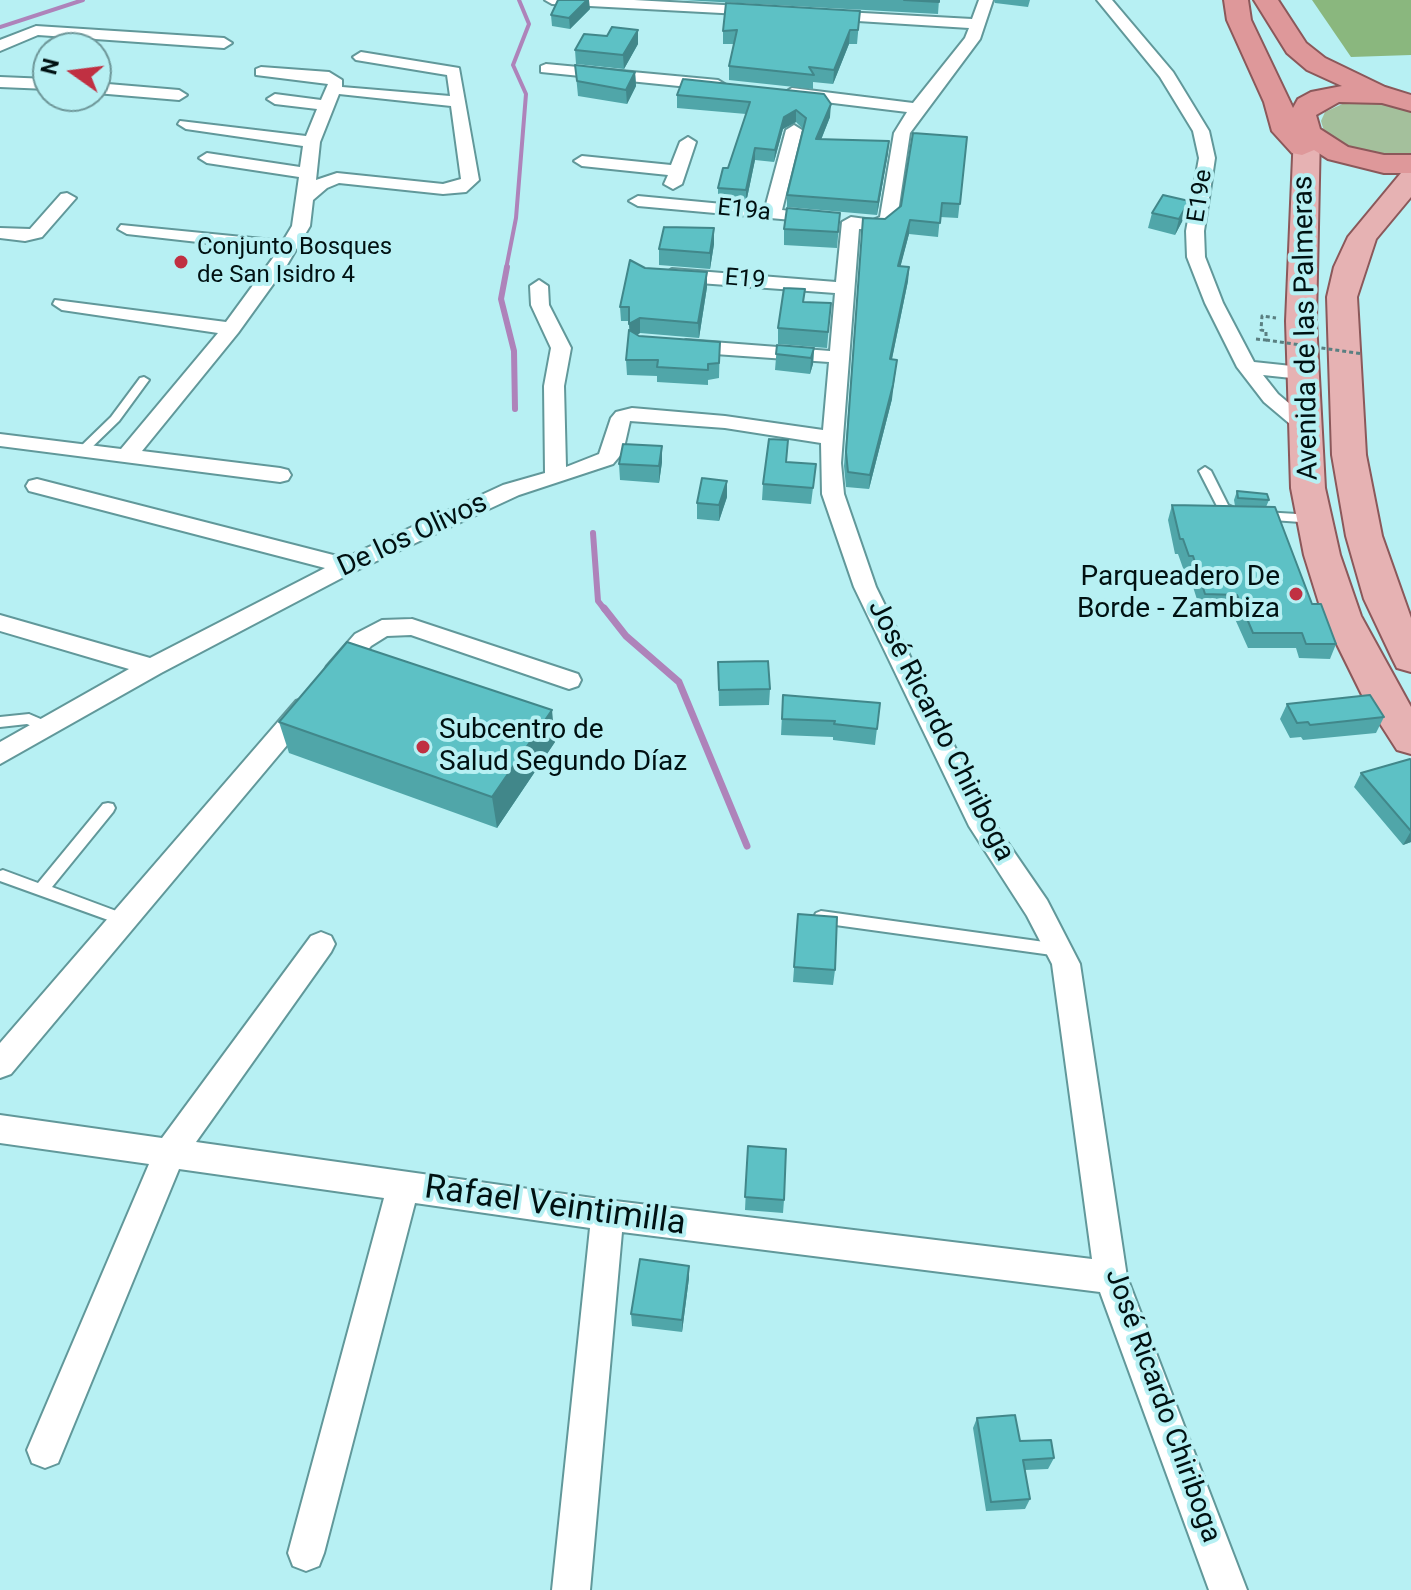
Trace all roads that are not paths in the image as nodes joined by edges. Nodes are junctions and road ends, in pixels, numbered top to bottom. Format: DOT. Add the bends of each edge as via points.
graph roads {
  1 [pos="552,0"];
  2 [pos="986,0"];
  3 [pos="1104,0"];
  4 [pos="1237,0"];
  5 [pos="1266,0"];
  6 [pos="771,12"];
  7 [pos="803,14"];
  8 [pos="978,24"];
  9 [pos="224,43"];
  10 [pos="0,46"];
  11 [pos="361,57"];
  12 [pos="546,69"];
  13 [pos="261,72"];
  14 [pos="8,82"];
  15 [pos="32,83"];
  16 [pos="732,87"];
  17 [pos="112,89"];
  18 [pos="345,91"];
  19 [pos="776,91"];
  20 [pos="179,95"];
  21 [pos="0,98"];
  22 [pos="275,99"];
  23 [pos="1402,99"];
  24 [pos="459,102"];
  25 [pos="326,105"];
  26 [pos="917,108"];
  27 [pos="186,124"];
  28 [pos="794,130"];
  29 [pos="1304,132"];
  30 [pos="312,142"];
  31 [pos="688,142"];
  32 [pos="207,158"];
  33 [pos="582,161"];
  34 [pos="1411,164"];
  35 [pos="678,171"];
  36 [pos="309,173"];
  37 [pos="1411,179"];
  38 [pos="306,197"];
  39 [pos="67,198"];
  40 [pos="638,201"];
  41 [pos="667,203"];
  42 [pos="773,213"];
  43 [pos="851,222"];
  44 [pos="127,229"];
  45 [pos="0,233"];
  46 [pos="289,247"];
  47 [pos="646,273"];
  48 [pos="539,286"];
  49 [pos="843,288"];
  50 [pos="62,304"];
  51 [pos="231,329"];
  52 [pos="670,344"];
  53 [pos="838,357"];
  54 [pos="1247,367"];
  55 [pos="1301,373"];
  56 [pos="144,380"];
  57 [pos="1303,425"];
  58 [pos="832,438"];
  59 [pos="0,440"];
  60 [pos="84,449"];
  61 [pos="128,454"];
  62 [pos="1205,471"];
  63 [pos="280,475"];
  64 [pos="556,477"];
  65 [pos="37,486"];
  66 [pos="1315,519"];
  67 [pos="347,566"];
  68 [pos="0,623"];
  69 [pos="1411,658"];
  70 [pos="152,667"];
  71 [pos="569,680"];
  72 [pos="0,722"];
  73 [pos="45,727"];
  74 [pos="1411,739"];
  75 [pos="0,754"];
  76 [pos="108,808"];
  77 [pos="3,876"];
  78 [pos="41,890"];
  79 [pos="809,915"];
  80 [pos="122,919"];
  81 [pos="321,944"];
  82 [pos="1059,950"];
  83 [pos="0,1065"];
  84 [pos="0,1129"];
  85 [pos="169,1154"];
  86 [pos="403,1186"];
  87 [pos="607,1215"];
  88 [pos="1111,1277"];
  89 [pos="45,1450"];
  90 [pos="306,1553"];
  91 [pos="571,1590"];
  92 [pos="1228,1590"];
  1 -- 6 [label="street"];
  2 -- 8 [label="street"];
  3 -- 54 [label="street, E19e" via="1167,75 1201,131 1207,158 1196,257"];
  4 -- 29 [label="highway" via="1239,20 1286,131"];
  5 -- 23 [label="highway" via="1296,48 1330,72"];
  7 -- 8 [label="street"];
  8 -- 26 [label="street"];
  9 -- 10 [label="street" via="36,30"];
  11 -- 24 [label="street" via="454,71"];
  12 -- 16 [label="street"];
  13 -- 25 [label="street" via="332,79 336,85"];
  14 -- 15 [label="street"];
  14 -- 21 [label="street"];
  17 -- 20 [label="street"];
  18 -- 24 [label="street"];
  19 -- 26 [label="street"];
  22 -- 25 [label="street"];
  23 -- 29 [label="highway" via="1330,96 1308,105"];
  24 -- 38 [label="street" via="470,180 460,188 337,178"];
  25 -- 30 [label="street"];
  26 -- 43 [label="street" via="902,133 888,219 876,226"];
  27 -- 30 [label="street"];
  28 -- 42 [label="street"];
  29 -- 34 [label="highway" via="1329,149 1360,160"];
  29 -- 55 [label="main road, Avenida de las Palmeras"];
  30 -- 36 [label="street"];
  31 -- 35 [label="street"];
  32 -- 36 [label="street"];
  33 -- 35 [label="street"];
  35 -- 41 [label="street"];
  36 -- 38 [label="street"];
  37 -- 69 [label="main road, Avenida de las Palmeras" via="1362,237 1342,297 1349,455 1364,536 1383,599"];
  38 -- 46 [label="street" via="301,226"];
  39 -- 45 [label="street" via="36,233"];
  40 -- 41 [label="street, E19a"];
  41 -- 42 [label="street, E19a"];
  42 -- 43 [label="street, E19a"];
  43 -- 49 [label="street, José Ricardo Chiriboga"];
  44 -- 46 [label="street"];
  46 -- 51 [label="street"];
  47 -- 49 [label="street, E19"];
  48 -- 64 [label="street" via="540,305 561,348 554,386"];
  49 -- 53 [label="street, José Ricardo Chiriboga"];
  50 -- 51 [label="street"];
  51 -- 61 [label="street"];
  52 -- 53 [label="street"];
  53 -- 58 [label="street, José Ricardo Chiriboga"];
  54 -- 55 [label="street"];
  54 -- 57 [label="street, E19e" via="1271,398"];
  55 -- 57 [label="main road, Avenida de las Palmeras"];
  56 -- 60 [label="lane"];
  57 -- 66 [label="main road, Avenida de las Palmeras"];
  58 -- 64 [label="street, De los Olivos" via="632,414 618,422 606,459"];
  58 -- 82 [label="street, José Ricardo Chiriboga" via="833,494 865,587 982,826"];
  59 -- 60 [label="street"];
  60 -- 61 [label="street"];
  61 -- 63 [label="street"];
  62 -- 66 [label="lane" via="1228,512"];
  64 -- 67 [label="street, De los Olivos" via="511,490"];
  65 -- 67 [label="street"];
  66 -- 74 [label="main road, Avenida de las Palmeras" via="1342,616 1377,687"];
  67 -- 70 [label="street, De los Olivos"];
  68 -- 70 [label="street"];
  70 -- 73 [label="street, De los Olivos"];
  71 -- 80 [label="street" via="412,627 382,628 363,640"];
  72 -- 73 [label="lane" via="29,719"];
  73 -- 75 [label="street, De los Olivos"];
  76 -- 78 [label="lane"];
  77 -- 78 [label="lane"];
  78 -- 80 [label="lane"];
  79 -- 82 [label="lane"];
  80 -- 83 [label="street"];
  81 -- 85 [label="street"];
  82 -- 88 [label="street, José Ricardo Chiriboga" via="1066,964"];
  84 -- 85 [label="street, Rafael Veintimilla"];
  85 -- 86 [label="street, Rafael Veintimilla"];
  85 -- 89 [label="street"];
  86 -- 87 [label="street, Rafael Veintimilla"];
  86 -- 90 [label="street"];
  87 -- 88 [label="street, Rafael Veintimilla"];
  87 -- 91 [label="street"];
  88 -- 92 [label="street, José Ricardo Chiriboga"];
}
